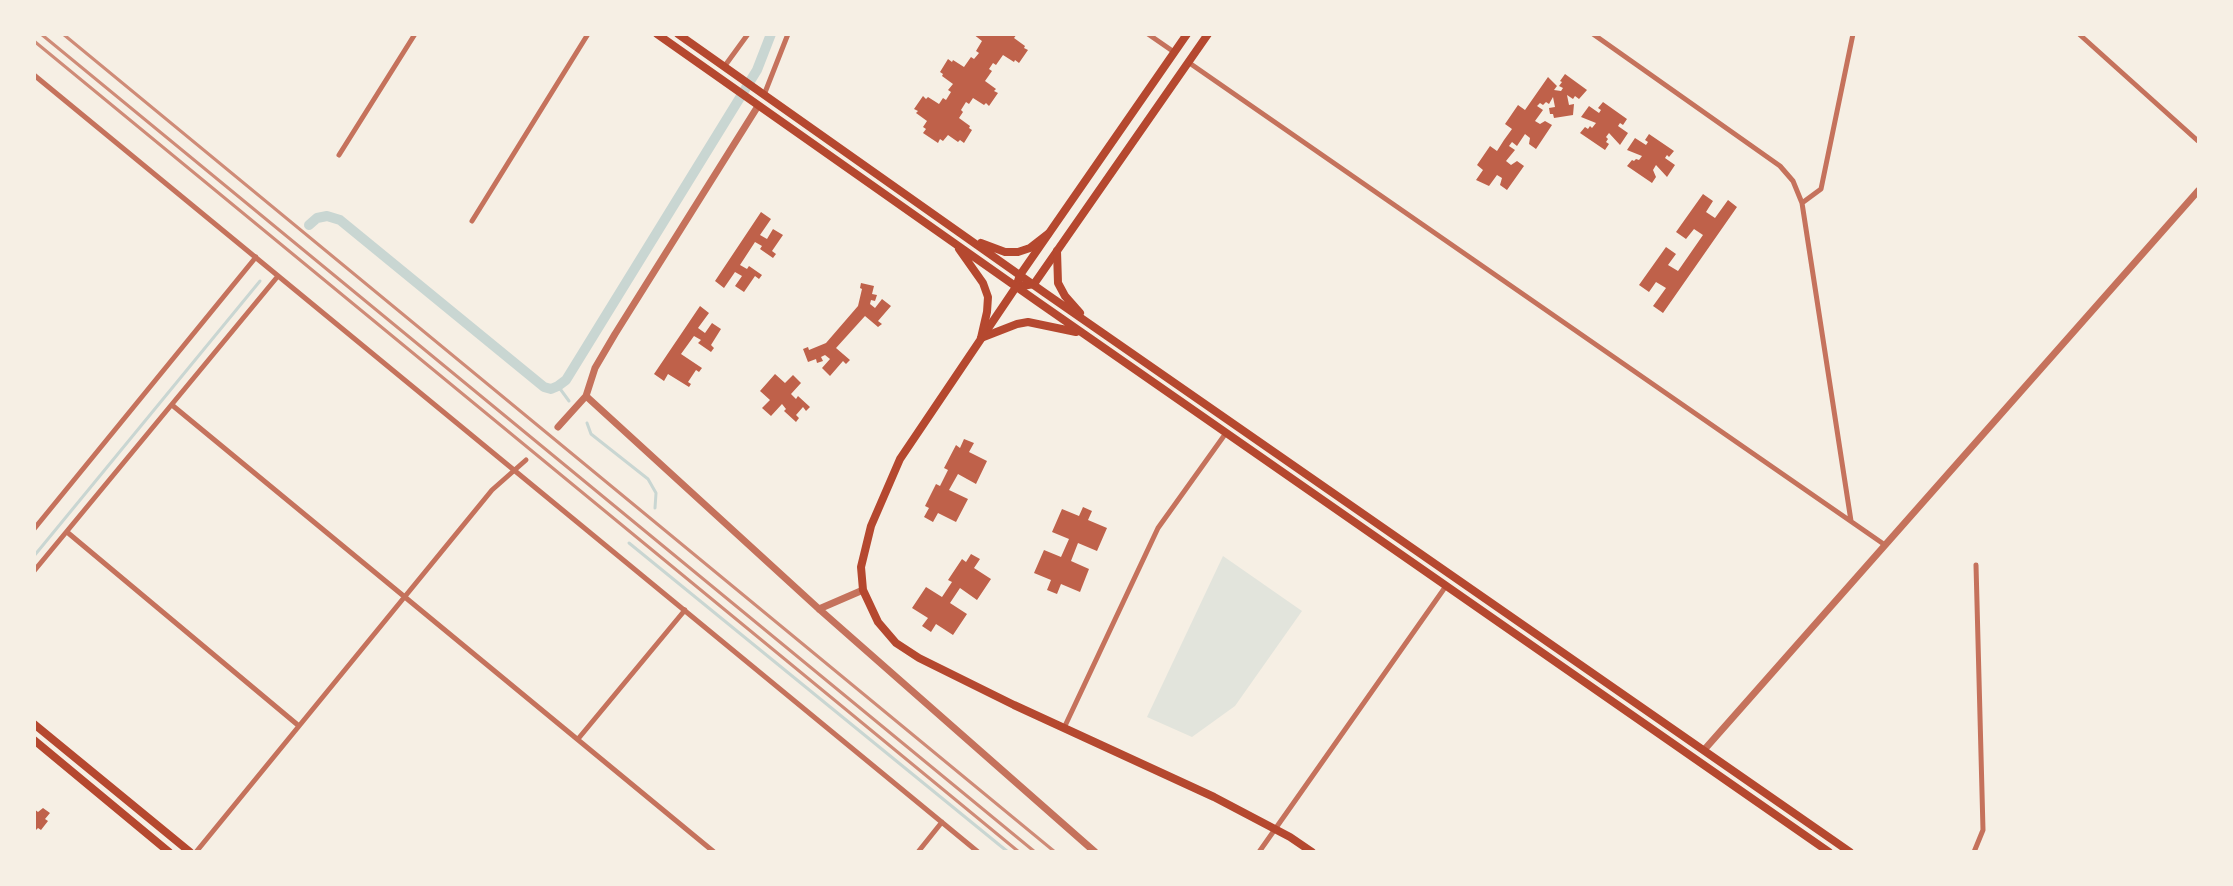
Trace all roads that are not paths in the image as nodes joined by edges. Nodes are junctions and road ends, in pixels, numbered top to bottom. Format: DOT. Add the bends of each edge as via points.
graph roads {
  1 [pos="415,34"];
  2 [pos="588,34"];
  3 [pos="657,34"];
  4 [pos="678,34"];
  5 [pos="748,34"];
  6 [pos="788,34"];
  7 [pos="1148,34"];
  8 [pos="1187,34"];
  9 [pos="1208,34"];
  10 [pos="1593,34"];
  11 [pos="1853,34"];
  12 [pos="2079,34"];
  13 [pos="1174,52"];
  14 [pos="1188,62"];
  15 [pos="724,67"];
  16 [pos="34,75"];
  17 [pos="761,93"];
  18 [pos="758,106"];
  19 [pos="2199,141"];
  20 [pos="339,155"];
  21 [pos="2199,191"];
  22 [pos="1802,203"];
  23 [pos="472,221"];
  24 [pos="1048,234"];
  25 [pos="964,236"];
  26 [pos="955,244"];
  27 [pos="1057,251"];
  28 [pos="256,257"];
  29 [pos="1020,274"];
  30 [pos="278,276"];
  31 [pos="1034,284"];
  32 [pos="1016,287"];
  33 [pos="1091,324"];
  34 [pos="1082,333"];
  35 [pos="981,338"];
  36 [pos="586,396"];
  37 [pos="172,405"];
  38 [pos="558,427"];
  39 [pos="1226,433"];
  40 [pos="526,460"];
  41 [pos="514,470"];
  42 [pos="1851,521"];
  43 [pos="34,529"];
  44 [pos="67,532"];
  45 [pos="1885,545"];
  46 [pos="1976,565"];
  47 [pos="34,571"];
  48 [pos="1446,586"];
  49 [pos="863,590"];
  50 [pos="405,597"];
  51 [pos="819,609"];
  52 [pos="685,610"];
  53 [pos="34,724"];
  54 [pos="299,726"];
  55 [pos="1064,728"];
  56 [pos="578,739"];
  57 [pos="34,740"];
  58 [pos="1704,750"];
  59 [pos="942,822"];
  60 [pos="1275,829"];
  61 [pos="170,852"];
  62 [pos="190,852"];
  63 [pos="196,852"];
  64 [pos="714,852"];
  65 [pos="918,852"];
  66 [pos="978,852"];
  67 [pos="1095,852"];
  68 [pos="1259,852"];
  69 [pos="1312,852"];
  70 [pos="1829,852"];
  71 [pos="1851,852"];
  72 [pos="1974,852"];
  1 -- 20 [label="street"];
  2 -- 23 [label="street"];
  3 -- 18 [label="main road"];
  4 -- 15 [label="main road"];
  5 -- 15 [label="street"];
  6 -- 17 [label="street"];
  7 -- 13 [label="street"];
  8 -- 13 [label="main road"];
  9 -- 14 [label="main road"];
  10 -- 22 [label="street" via="1780,166 1793,181"];
  11 -- 22 [label="street" via="1821,189"];
  12 -- 19 [label="street"];
  13 -- 24 [label="main road"];
  14 -- 27 [label="main road"];
  14 -- 42 [label="street"];
  15 -- 17 [label="main road"];
  16 -- 28 [label="street"];
  17 -- 25 [label="main road"];
  18 -- 26 [label="main road"];
  18 -- 36 [label="street" via="615,334 595,368"];
  21 -- 45 [label="street"];
  22 -- 42 [label="street"];
  24 -- 25 [label="main road" via="1030,248 1011,252"];
  24 -- 29 [label="main road"];
  25 -- 29 [label="main road"];
  26 -- 32 [label="main road"];
  26 -- 35 [label="main road" via="986,290 988,304"];
  27 -- 31 [label="main road"];
  27 -- 33 [label="main road" via="1056,276 1061,290"];
  28 -- 30 [label="street"];
  28 -- 43 [label="street"];
  29 -- 31 [label="main road"];
  29 -- 32 [label="main road"];
  30 -- 37 [label="street"];
  30 -- 41 [label="street"];
  31 -- 32 [label="main road"];
  31 -- 33 [label="main road"];
  32 -- 34 [label="main road"];
  32 -- 35 [label="main road"];
  33 -- 58 [label="main road"];
  34 -- 35 [label="main road" via="1028,322"];
  34 -- 39 [label="main road"];
  35 -- 49 [label="main road" via="900,459 871,526 861,567"];
  36 -- 38 [label="street"];
  36 -- 51 [label="street"];
  37 -- 44 [label="street"];
  37 -- 50 [label="street"];
  39 -- 48 [label="main road"];
  39 -- 55 [label="street" via="1158,528"];
  40 -- 41 [label="street"];
  41 -- 50 [label="street" via="492,490"];
  41 -- 52 [label="street"];
  42 -- 45 [label="street"];
  44 -- 47 [label="street"];
  44 -- 54 [label="street"];
  45 -- 58 [label="street"];
  46 -- 72 [label="street" via="1983,830"];
  48 -- 60 [label="street"];
  48 -- 70 [label="main road"];
  49 -- 51 [label="street"];
  49 -- 55 [label="main road" via="878,622 896,643 919,658"];
  50 -- 54 [label="street"];
  50 -- 56 [label="street"];
  51 -- 67 [label="street"];
  52 -- 56 [label="street"];
  52 -- 59 [label="street"];
  53 -- 62 [label="main road"];
  54 -- 63 [label="street"];
  55 -- 60 [label="main road"];
  56 -- 64 [label="street"];
  57 -- 61 [label="main road"];
  58 -- 71 [label="main road"];
  59 -- 65 [label="street"];
  59 -- 66 [label="street"];
  60 -- 68 [label="street"];
  60 -- 69 [label="main road"];
}
